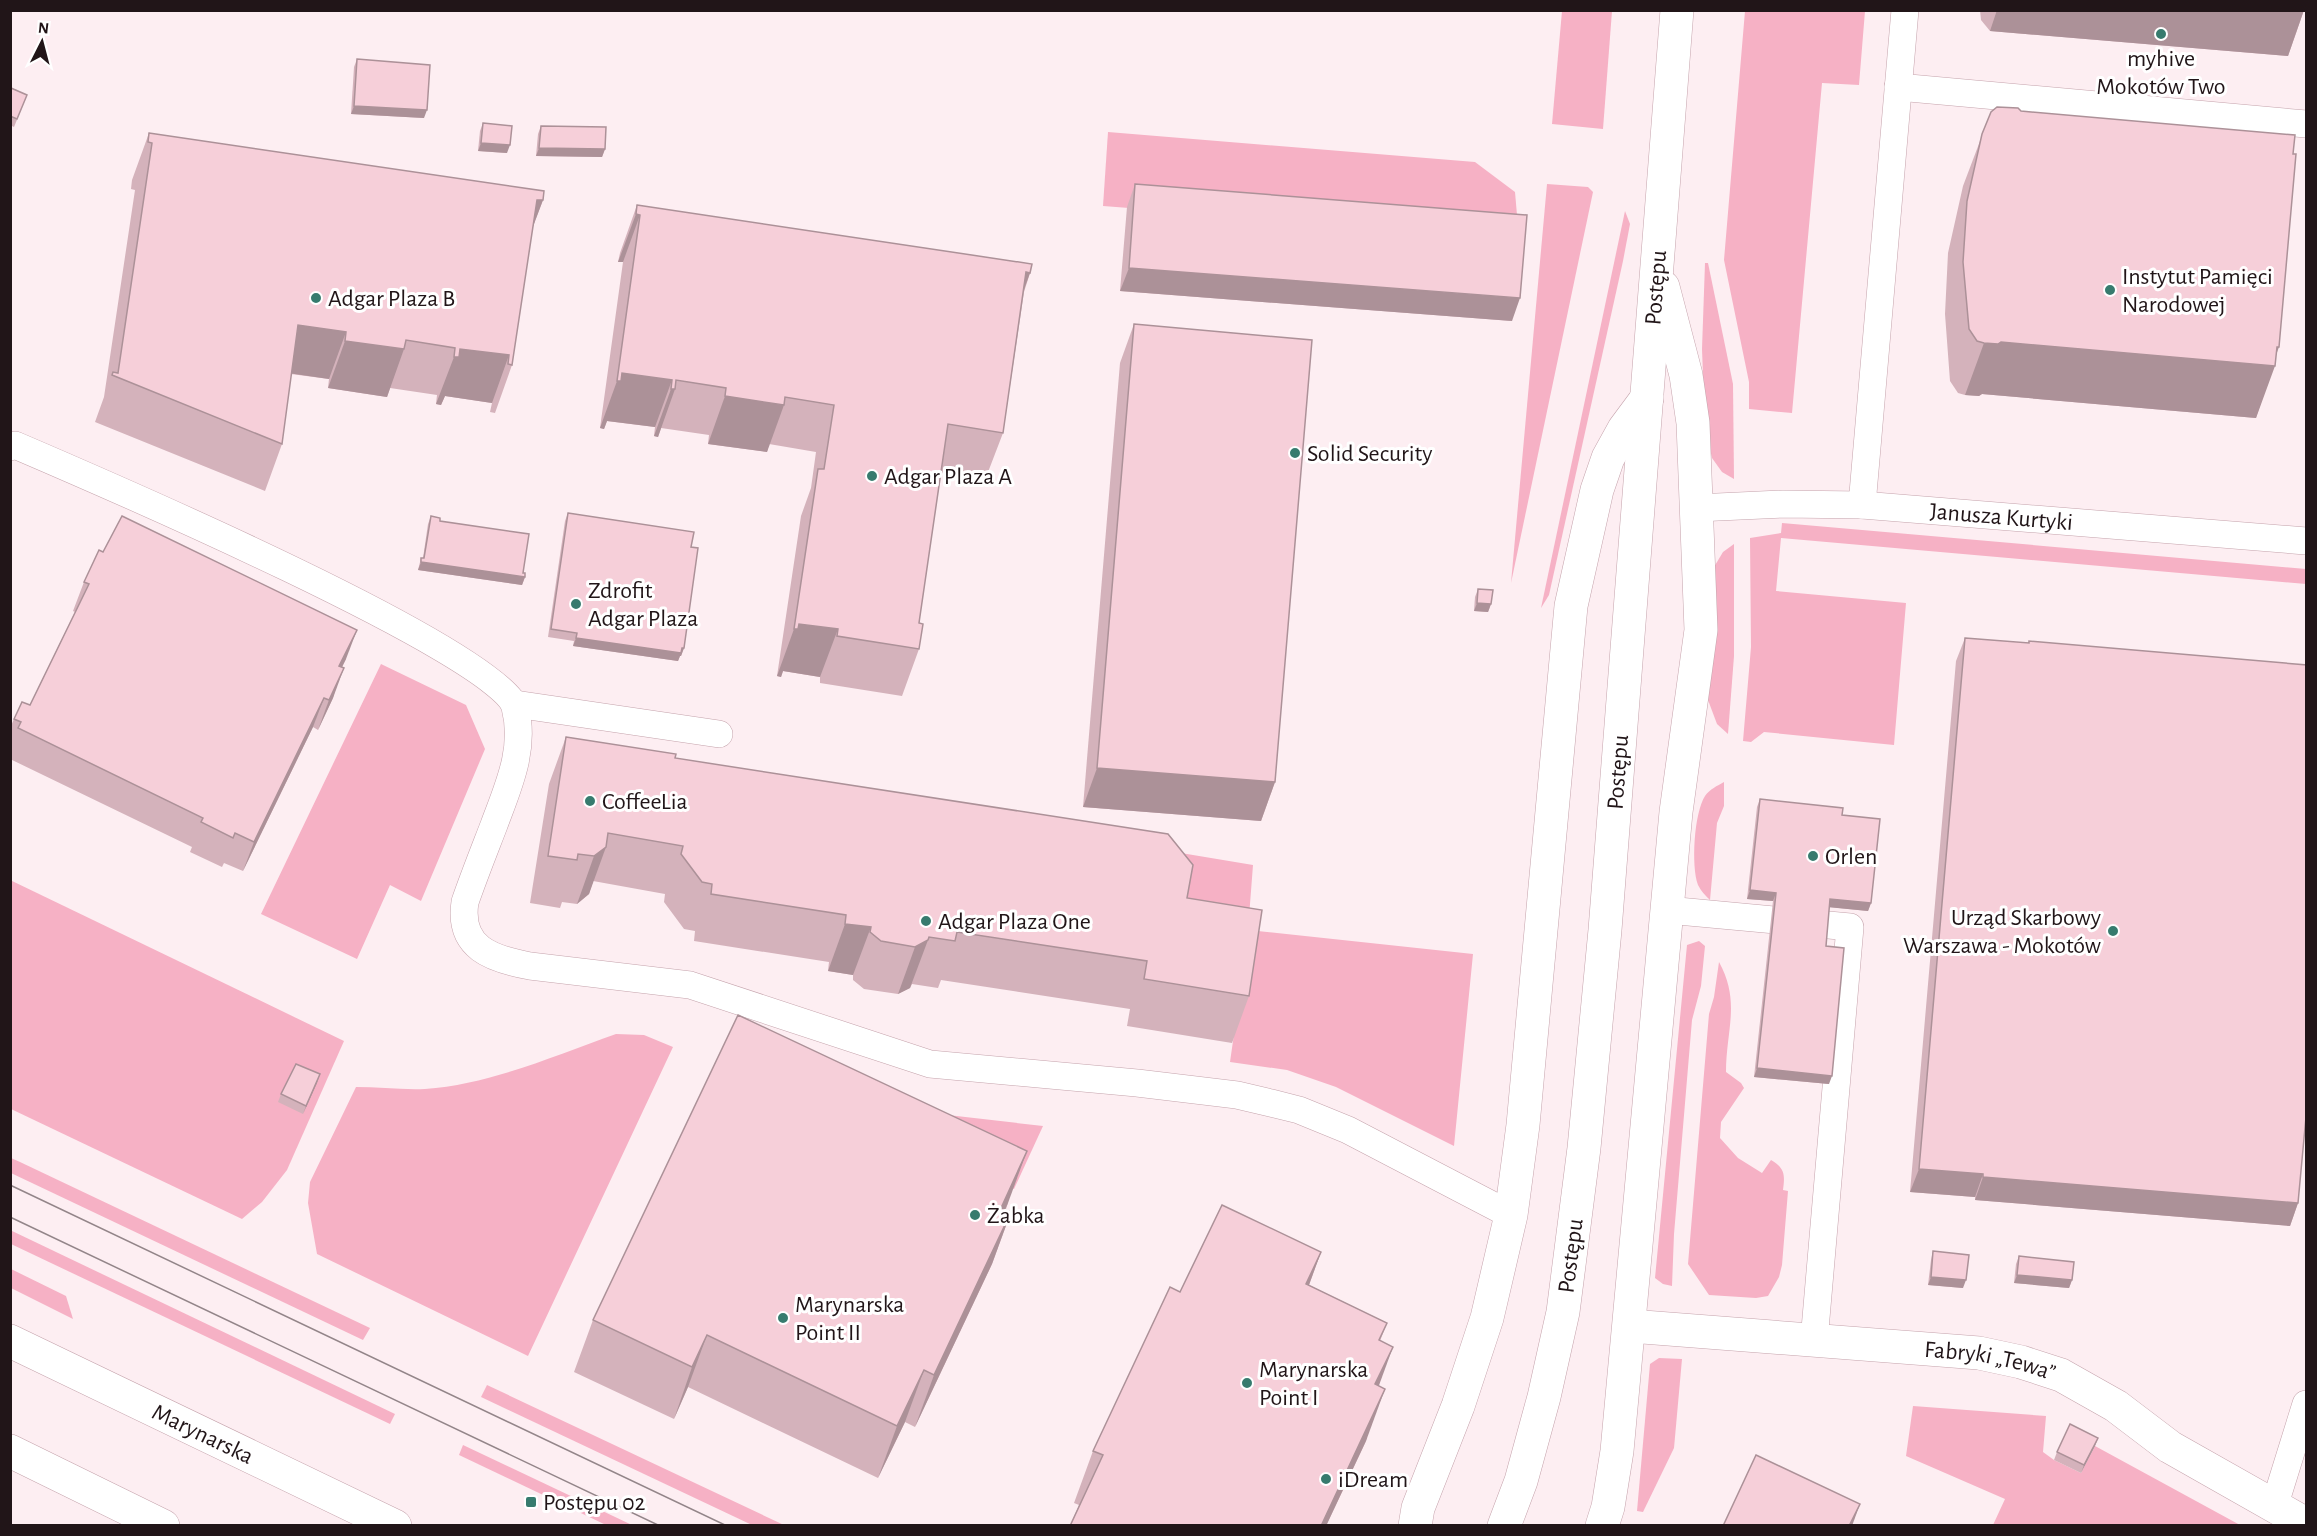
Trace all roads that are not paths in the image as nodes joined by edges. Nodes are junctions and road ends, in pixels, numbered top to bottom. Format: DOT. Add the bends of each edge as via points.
graph roads {
  1 [pos="1677,10"];
  2 [pos="1905,10"];
  3 [pos="1898,87"];
  4 [pos="2307,124"];
  5 [pos="1656,265"];
  6 [pos="1647,398"];
  7 [pos="10,447"];
  8 [pos="1862,505"];
  9 [pos="1696,508"];
  10 [pos="2307,541"];
  11 [pos="515,704"];
  12 [pos="719,734"];
  13 [pos="1667,910"];
  14 [pos="1511,1215"];
  15 [pos="1630,1326"];
  16 [pos="10,1341"];
  17 [pos="1814,1341"];
  18 [pos="2307,1404"];
  19 [pos="10,1451"];
  20 [pos="2274,1507"];
  21 [pos="1413,1520"];
  22 [pos="2307,1524"];
  23 [pos="164,1526"];
  24 [pos="395,1526"];
  25 [pos="1504,1526"];
  26 [pos="1602,1526"];
  1 -- 5 [label="street, Postępu"];
  2 -- 3 [label="lane"];
  3 -- 4 [label="lane"];
  3 -- 8 [label="lane"];
  5 -- 6 [label="street, Postępu"];
  5 -- 9 [label="street" via="1686,375 1693,423"];
  6 -- 14 [label="street" via="1608,458 1570,606"];
  6 -- 25 [label="street, Postępu" via="1584,1148 1563,1312 1530,1449"];
  7 -- 11 [label="lane" via="15,445 115,488 358,603 469,663"];
  8 -- 9 [label="lane, Janusza Kurtyki"];
  8 -- 10 [label="lane, Janusza Kurtyki"];
  9 -- 13 [label="street" via="1701,630"];
  11 -- 12 [label="lane"];
  11 -- 14 [label="lane" via="519,735 515,767 463,913 467,932 483,952 530,966 690,985 930,1064 1237,1095 1299,1110 1348,1130"];
  13 -- 15 [label="street"];
  13 -- 17 [label="lane" via="1850,927"];
  14 -- 21 [label="street" via="1487,1318 1458,1406"];
  15 -- 17 [label="street, Fabryki „Tewa”"];
  15 -- 26 [label="street" via="1617,1451"];
  16 -- 24 [label="street, Marynarska"];
  17 -- 20 [label="street, Fabryki „Tewa”" via="1980,1353 2061,1375"];
  18 -- 20 [label="lane"];
  19 -- 23 [label="street"];
  20 -- 22 [label="street, Fabryki „Tewa”"];
}
